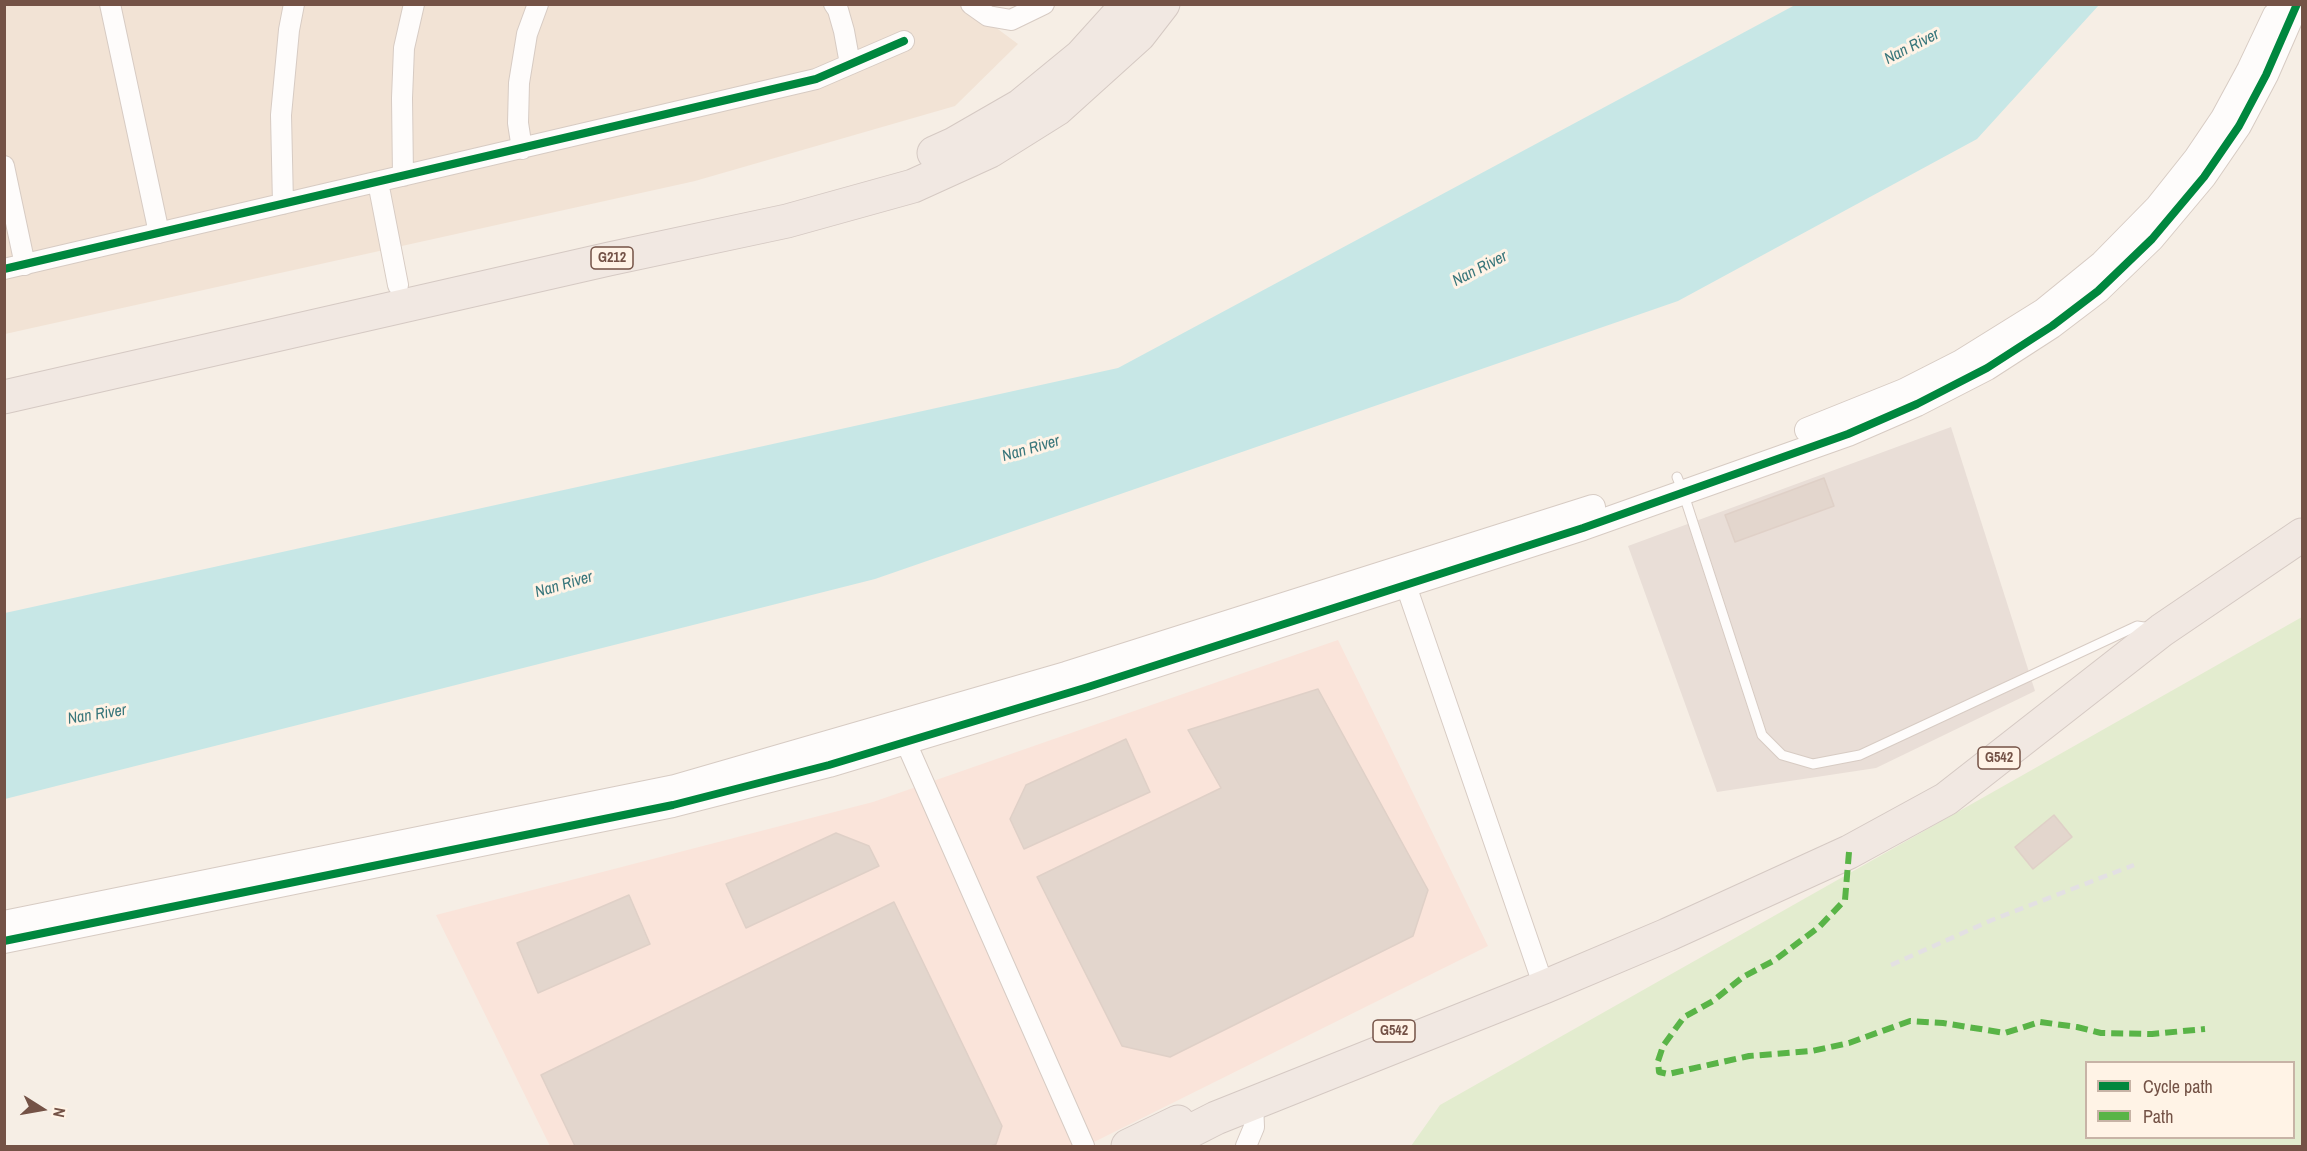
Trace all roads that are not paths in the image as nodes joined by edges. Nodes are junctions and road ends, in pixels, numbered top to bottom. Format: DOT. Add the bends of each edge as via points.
graph roads {
  1 [pos="110,4"];
  2 [pos="294,4"];
  3 [pos="414,4"];
  4 [pos="538,4"];
  5 [pos="834,4"];
  6 [pos="971,4"];
  7 [pos="1044,4"];
  8 [pos="1128,4"];
  9 [pos="1163,4"];
  10 [pos="2279,4"];
  11 [pos="2297,4"];
  12 [pos="904,41"];
  13 [pos="850,64"];
  14 [pos="522,148"];
  15 [pos="4,166"];
  16 [pos="403,176"];
  17 [pos="378,182"];
  18 [pos="283,204"];
  19 [pos="159,233"];
  20 [pos="25,265"];
  21 [pos="4,269"];
  22 [pos="398,285"];
  23 [pos="4,375"];
  24 [pos="4,397"];
  25 [pos="1680,485"];
  26 [pos="2302,535"];
  27 [pos="1403,577"];
  28 [pos="2162,630"];
  29 [pos="902,732"];
  30 [pos="4,923"];
  31 [pos="4,941"];
  32 [pos="1541,980"];
  33 [pos="1253,1103"];
  34 [pos="1084,1146"];
  35 [pos="1128,1146"];
  36 [pos="1161,1146"];
  37 [pos="1246,1146"];
  1 -- 19 [label="street"];
  2 -- 18 [label="street" via="280,115"];
  3 -- 16 [label="street" via="404,48"];
  4 -- 14 [label="street" via="527,34 519,83"];
  5 -- 13 [label="street"];
  6 -- 7 [label="street" via="988,16 1011,20"];
  8 -- 22 [label="highway, G212" via="1082,56 1020,106 954,144 872,178"];
  9 -- 24 [label="highway, G212" via="1139,35 1057,110 990,151 913,186 787,220"];
  10 -- 25 [label="street" via="2249,70 2196,158 2157,207 2102,263 2043,311 1961,362 1904,391"];
  11 -- 25 [label="street" via="2239,126 2204,177 2152,239 2098,291 1987,368 1917,404 1848,434"];
  12 -- 13 [label="street"];
  13 -- 14 [label="street" via="816,79"];
  14 -- 16 [label="street"];
  15 -- 20 [label="street"];
  16 -- 17 [label="street"];
  17 -- 18 [label="street"];
  17 -- 22 [label="street"];
  18 -- 19 [label="street"];
  19 -- 20 [label="street"];
  20 -- 21 [label="street"];
  22 -- 23 [label="highway, G212"];
  25 -- 27 [label="street" via="1590,508"];
  25 -- 28 [label="lane" via="1762,735 1782,755 1813,764 1860,755 2137,626"];
  26 -- 28 [label="highway, G542"];
  27 -- 29 [label="street" via="1066,674"];
  27 -- 32 [label="street"];
  28 -- 32 [label="highway, G542" via="1946,799 1849,852 1667,935"];
  29 -- 30 [label="street" via="675,787"];
  29 -- 31 [label="street" via="829,765 673,805"];
  29 -- 34 [label="street"];
  32 -- 33 [label="highway, G542"];
  32 -- 35 [label="highway, G542" via="1215,1103"];
  33 -- 36 [label="highway, G542"];
  33 -- 37 [label="street" via="1254,1127"];
}
